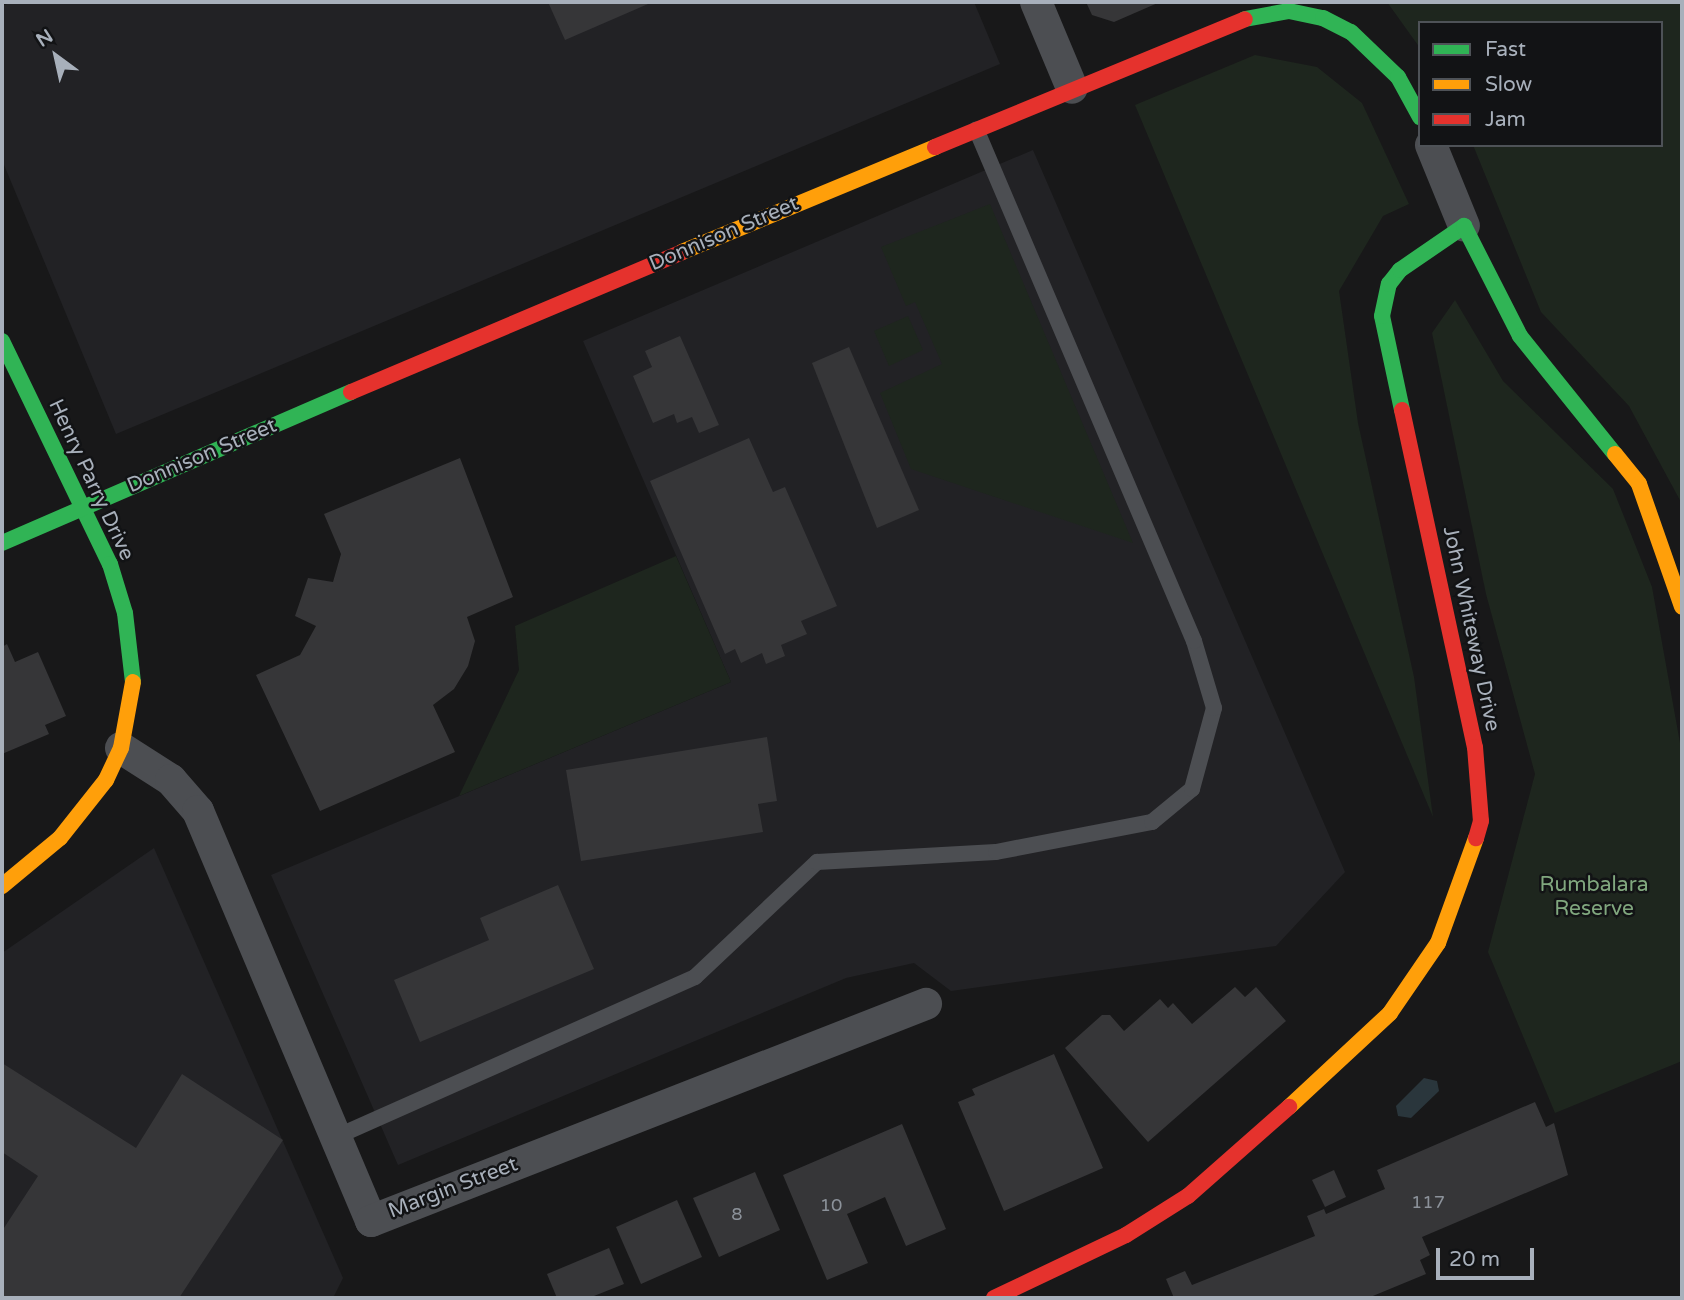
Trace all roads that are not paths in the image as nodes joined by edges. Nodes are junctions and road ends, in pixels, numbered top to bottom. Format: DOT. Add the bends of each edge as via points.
graph roads {
  1 [pos="1036,2"];
  2 [pos="1265,2"];
  3 [pos="1207,30"];
  4 [pos="1072,88"];
  5 [pos="1418,113"];
  6 [pos="976,129"];
  7 [pos="1432,147"];
  8 [pos="1464,226"];
  9 [pos="2,341"];
  10 [pos="83,507"];
  11 [pos="2,542"];
  12 [pos="1682,607"];
  13 [pos="121,748"];
  14 [pos="2,886"];
  15 [pos="926,1004"];
  16 [pos="338,1136"];
  17 [pos="994,1298"];
  1 -- 4 [label="street"];
  2 -- 3 [label="lane"];
  3 -- 4 [label="street, Donnison Street"];
  3 -- 5 [label="street, Donnison Street" via="1289,11 1323,18 1376,54 1398,77"];
  4 -- 6 [label="street, Donnison Street"];
  6 -- 10 [label="street, Donnison Street"];
  6 -- 16 [label="lane" via="1194,641 1214,708 1192,789 1152,822 996,852 817,862 695,977"];
  7 -- 8 [label="street"];
  8 -- 12 [label="street" via="1520,336 1639,484"];
  8 -- 17 [label="street, John Whiteway Drive" via="1400,270 1387,291 1382,316 1477,772 1481,821 1438,943 1390,1013 1188,1196 1126,1235"];
  9 -- 10 [label="street, Henry Parry Drive"];
  10 -- 11 [label="street, Donnison Street"];
  10 -- 13 [label="street, Henry Parry Drive" via="110,564 132,649 130,716"];
  13 -- 14 [label="street, Henry Parry Drive" via="85,810"];
  13 -- 16 [label="street, Margin Street" via="170,780 198,811"];
  15 -- 16 [label="street, Margin Street" via="371,1221"];
}
